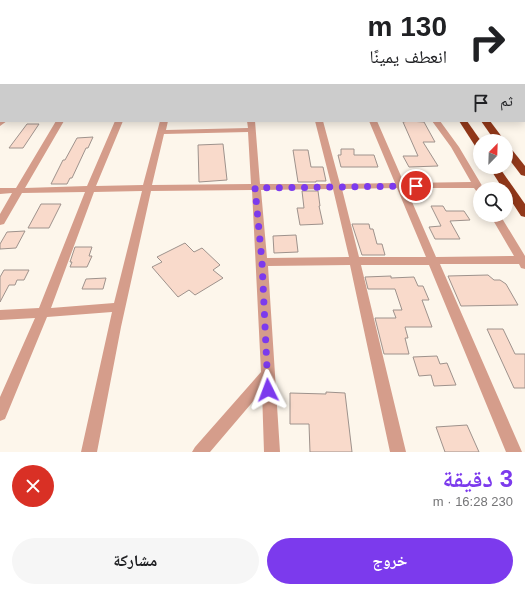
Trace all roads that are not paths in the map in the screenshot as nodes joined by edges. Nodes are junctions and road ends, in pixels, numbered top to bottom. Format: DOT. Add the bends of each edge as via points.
graph roads {
  1 [pos="59,122"];
  2 [pos="118,122"];
  3 [pos="164,122"];
  4 [pos="319,122"];
  5 [pos="373,122"];
  6 [pos="437,122"];
  7 [pos="463,122"];
  8 [pos="486,122"];
  9 [pos="251,126"];
  10 [pos="161,132"];
  11 [pos="495,134"];
  12 [pos="473,137"];
  13 [pos="513,157"];
  14 [pos="525,173"];
  15 [pos="499,174"];
  16 [pos="476,182"];
  17 [pos="401,186"];
  18 [pos="338,187"];
  19 [pos="473,187"];
  20 [pos="146,188"];
  21 [pos="255,188"];
  22 [pos="18,190"];
  23 [pos="90,190"];
  24 [pos="0,191"];
  25 [pos="525,213"];
  26 [pos="0,222"];
  27 [pos="499,222"];
  28 [pos="356,261"];
  29 [pos="434,261"];
  30 [pos="262,262"];
  31 [pos="524,262"];
  32 [pos="118,307"];
  33 [pos="43,313"];
  34 [pos="0,314"];
  35 [pos="267,375"];
  36 [pos="0,414"];
  37 [pos="89,452"];
  38 [pos="200,452"];
  39 [pos="272,452"];
  40 [pos="398,452"];
  41 [pos="514,452"];
  1 -- 22 [label="street"];
  2 -- 23 [label="street"];
  3 -- 10 [label="street"];
  4 -- 18 [label="street"];
  5 -- 17 [label="street"];
  6 -- 16 [label="street"];
  7 -- 12 [label="highway"];
  8 -- 11 [label="highway"];
  9 -- 10 [label="street"];
  9 -- 21 [label="street"];
  10 -- 20 [label="street"];
  13 -- 14 [label="highway"];
  15 -- 25 [label="highway"];
  17 -- 18 [label="street"];
  17 -- 19 [label="street"];
  17 -- 29 [label="street"];
  18 -- 21 [label="street"];
  18 -- 28 [label="street"];
  20 -- 21 [label="street"];
  20 -- 23 [label="street"];
  20 -- 32 [label="street"];
  21 -- 30 [label="street"];
  22 -- 23 [label="street"];
  22 -- 24 [label="street"];
  22 -- 26 [label="street"];
  23 -- 33 [label="street"];
  27 -- 31 [label="street"];
  28 -- 29 [label="street"];
  28 -- 30 [label="street"];
  28 -- 40 [label="street"];
  29 -- 31 [label="street"];
  29 -- 41 [label="street"];
  30 -- 35 [label="street"];
  32 -- 33 [label="street"];
  32 -- 37 [label="street"];
  33 -- 34 [label="street"];
  33 -- 36 [label="street"];
  35 -- 38 [label="street"];
  35 -- 39 [label="street"];
}
